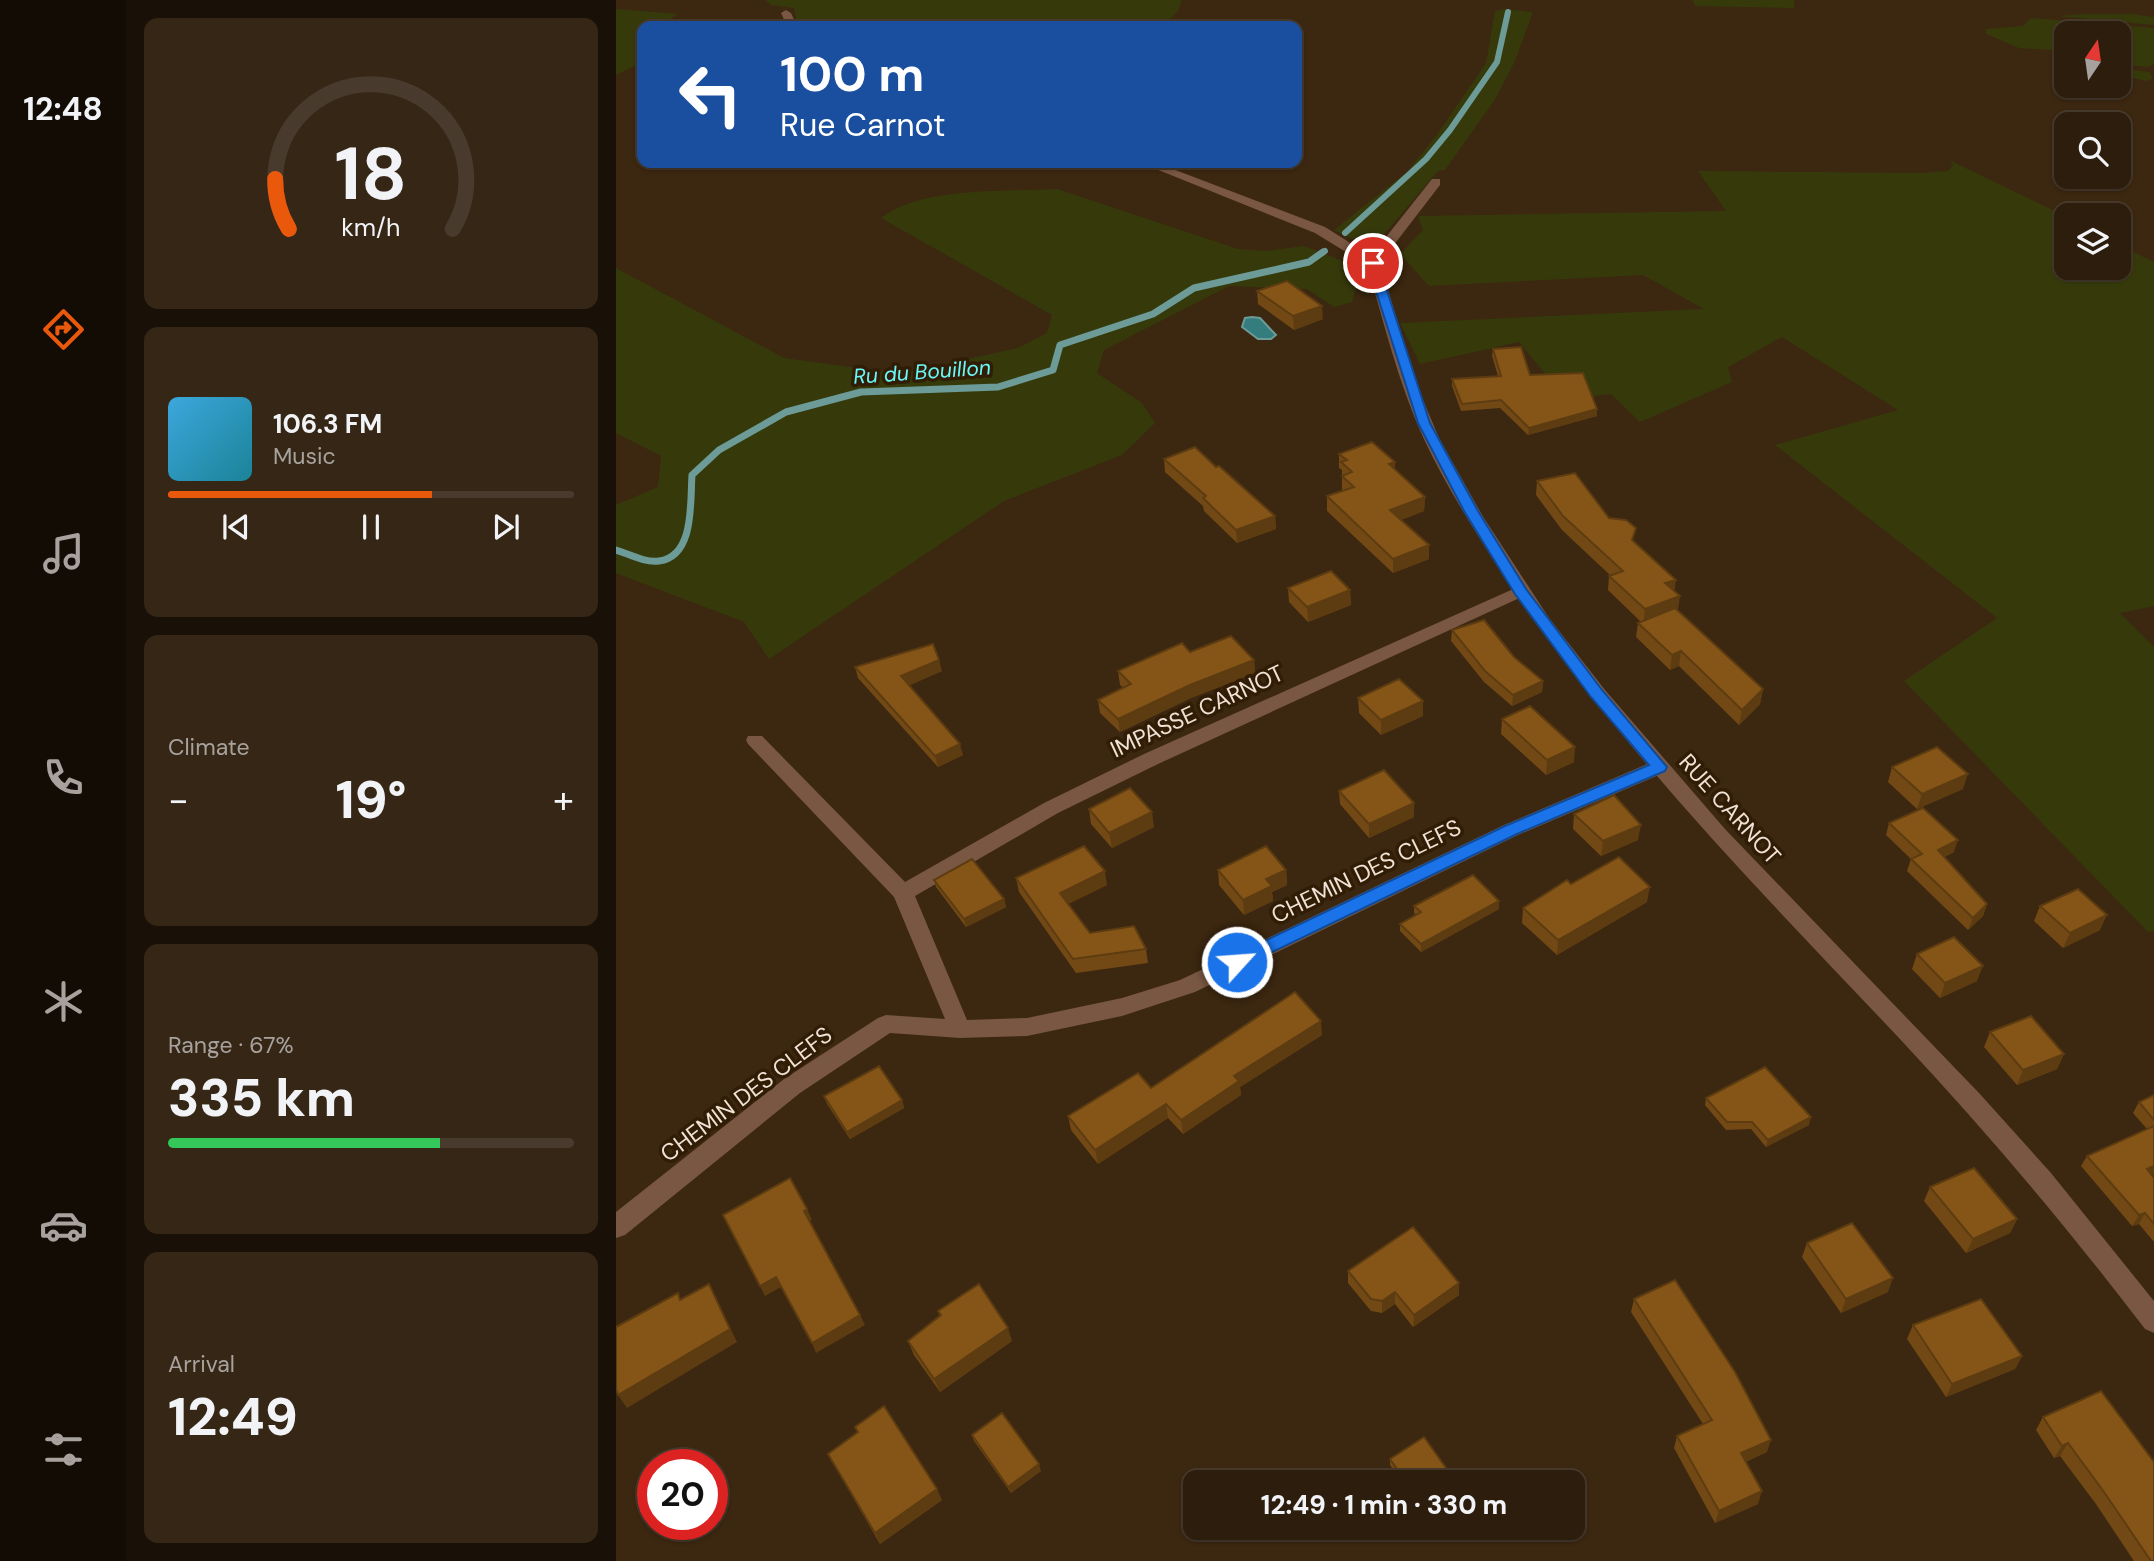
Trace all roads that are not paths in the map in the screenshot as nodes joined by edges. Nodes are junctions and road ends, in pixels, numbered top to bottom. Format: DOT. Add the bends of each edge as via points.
graph roads {
  1 [pos="786,13"];
  2 [pos="790,21"];
  3 [pos="1160,168"];
  4 [pos="1436,182"];
  5 [pos="1373,263"];
  6 [pos="1520,590"];
  7 [pos="755,740"];
  8 [pos="1660,767"];
  9 [pos="903,893"];
  10 [pos="960,1029"];
  11 [pos="616,1227"];
  12 [pos="2154,1321"];
  1 -- 2 [label="street"];
  3 -- 5 [label="street" via="1311,226"];
  4 -- 5 [label="street"];
  5 -- 6 [label="street, RUE CARNOT" via="1424,423"];
  6 -- 8 [label="street, RUE CARNOT" via="1596,693"];
  6 -- 9 [label="street, IMPASSE CARNOT" via="1150,759 1051,808"];
  7 -- 9 [label="street"];
  8 -- 10 [label="street, CHEMIN DES CLEFS" via="1511,830 1187,986 1122,1007 1027,1027"];
  8 -- 12 [label="street, RUE CARNOT" via="1714,831 1972,1101 2087,1233"];
  9 -- 10 [label="street"];
  10 -- 11 [label="street, CHEMIN DES CLEFS" via="886,1024 792,1086"];
}
